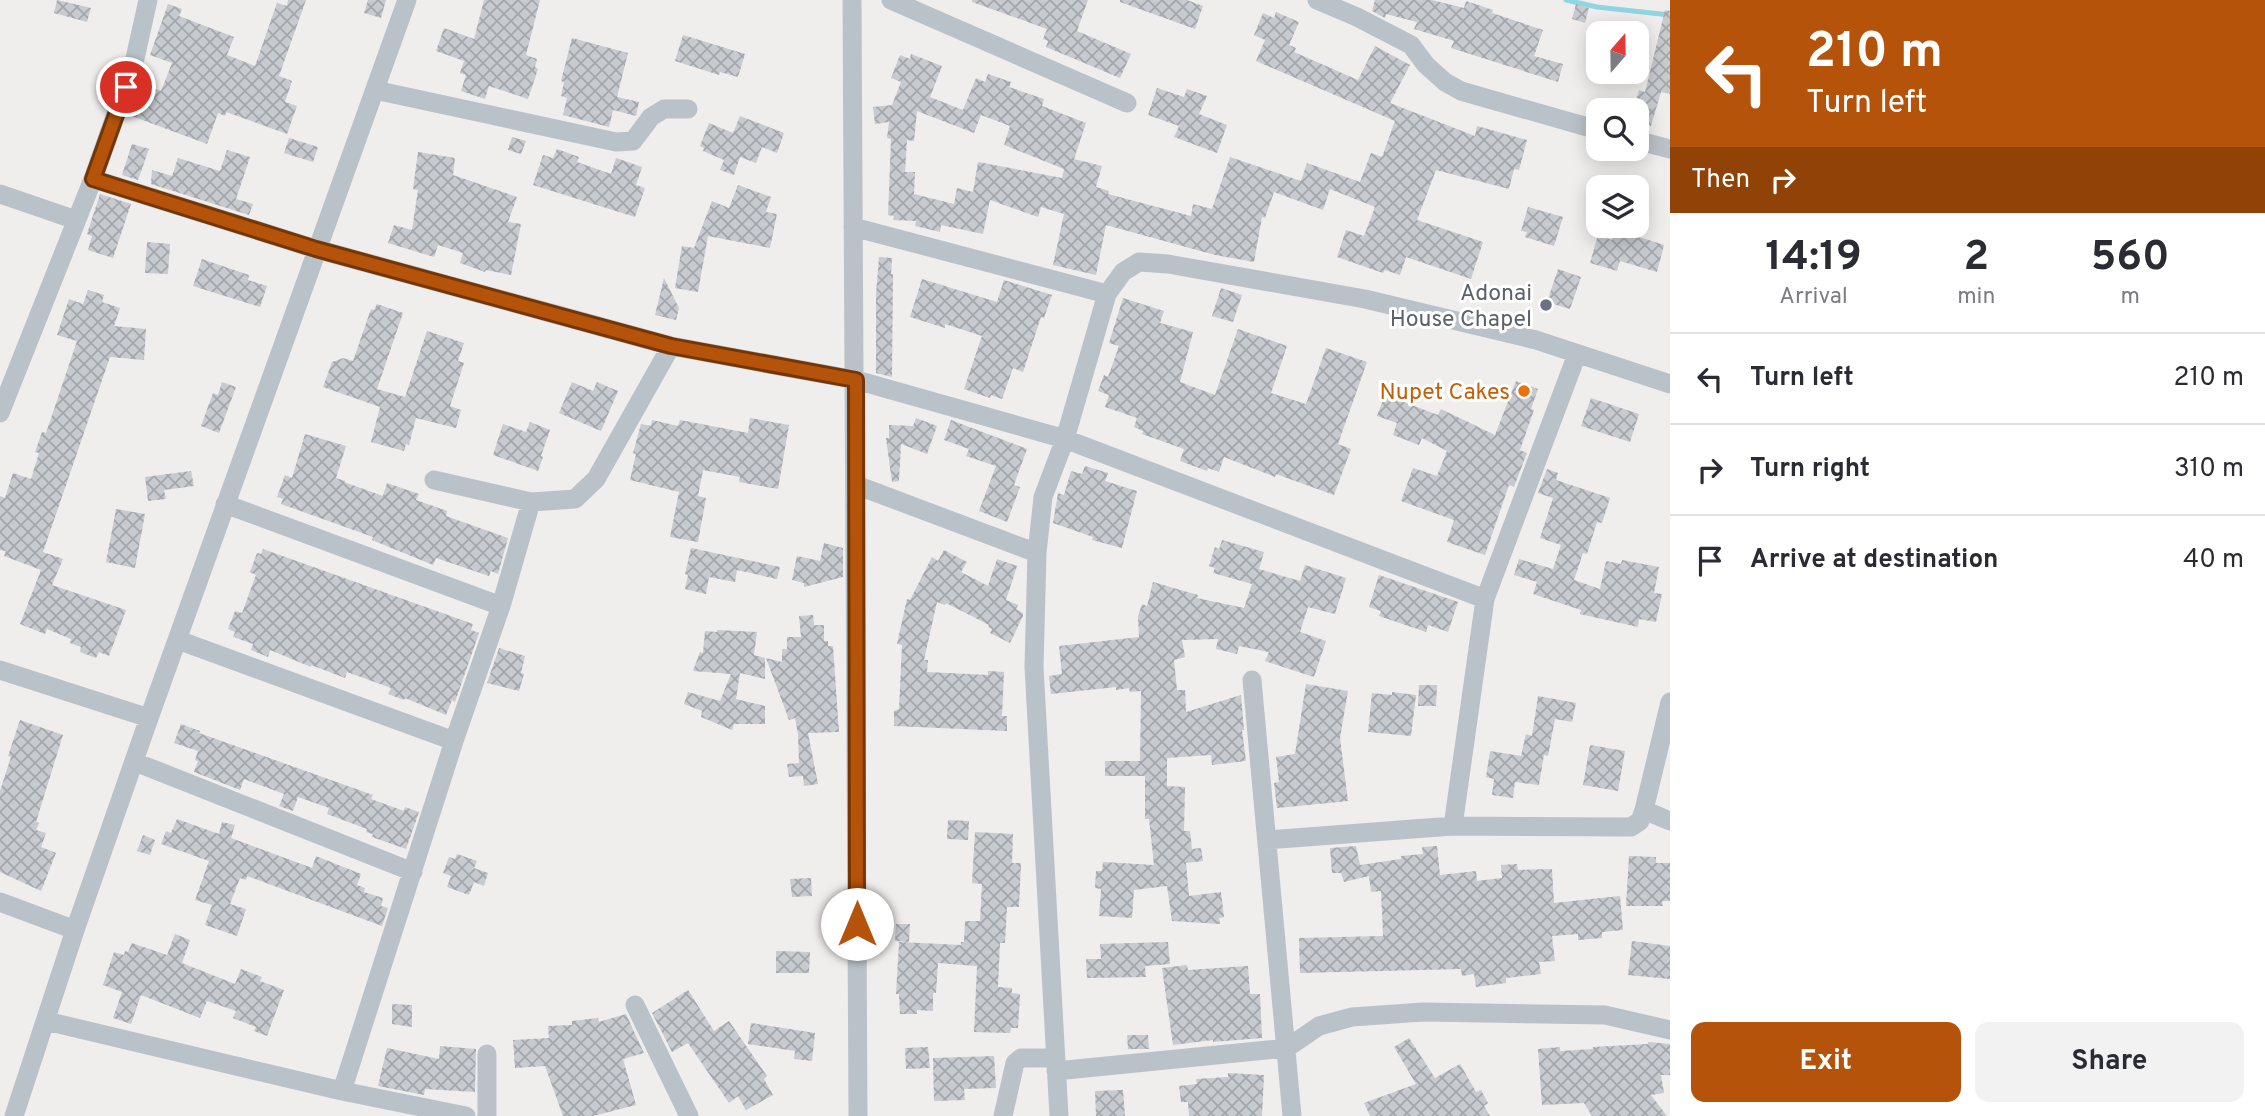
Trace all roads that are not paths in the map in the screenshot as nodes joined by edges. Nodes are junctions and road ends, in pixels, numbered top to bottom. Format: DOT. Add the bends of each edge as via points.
graph roads {
  1 [pos="148,0"];
  2 [pos="407,0"];
  3 [pos="852,0"];
  4 [pos="891,0"];
  5 [pos="1317,0"];
  6 [pos="375,90"];
  7 [pos="1127,103"];
  8 [pos="688,110"];
  9 [pos="1586,127"];
  10 [pos="1649,144"];
  11 [pos="1670,149"];
  12 [pos="93,179"];
  13 [pos="0,194"];
  14 [pos="76,220"];
  15 [pos="853,228"];
  16 [pos="316,249"];
  17 [pos="1107,294"];
  18 [pos="671,346"];
  19 [pos="1577,354"];
  20 [pos="856,380"];
  21 [pos="1670,384"];
  22 [pos="0,413"];
  23 [pos="1065,439"];
  24 [pos="434,480"];
  25 [pos="856,485"];
  26 [pos="531,502"];
  27 [pos="225,504"];
  28 [pos="1037,553"];
  29 [pos="1485,599"];
  30 [pos="500,606"];
  31 [pos="177,640"];
  32 [pos="0,670"];
  33 [pos="1252,680"];
  34 [pos="1670,702"];
  35 [pos="149,718"];
  36 [pos="454,741"];
  37 [pos="135,762"];
  38 [pos="1644,810"];
  39 [pos="1670,821"];
  40 [pos="1453,826"];
  41 [pos="1267,840"];
  42 [pos="413,872"];
  43 [pos="0,902"];
  44 [pos="75,930"];
  45 [pos="635,1005"];
  46 [pos="46,1021"];
  47 [pos="1670,1030"];
  48 [pos="1287,1048"];
  49 [pos="487,1054"];
  50 [pos="1056,1065"];
  51 [pos="342,1091"];
  52 [pos="14,1116"];
  53 [pos="466,1116"];
  54 [pos="487,1116"];
  55 [pos="689,1116"];
  56 [pos="858,1116"];
  57 [pos="1003,1116"];
  58 [pos="1059,1116"];
  59 [pos="1292,1116"];
  1 -- 12 [label="street" via="134,63"];
  2 -- 6 [label="street"];
  3 -- 15 [label="street"];
  4 -- 7 [label="street"];
  5 -- 9 [label="street" via="1411,45 1426,65 1461,91"];
  6 -- 8 [label="street" via="616,142 633,141 651,117 664,109"];
  6 -- 16 [label="street"];
  10 -- 11 [label="street"];
  12 -- 14 [label="street"];
  12 -- 16 [label="street"];
  13 -- 14 [label="street"];
  14 -- 22 [label="street"];
  15 -- 17 [label="street"];
  15 -- 20 [label="street"];
  16 -- 18 [label="street"];
  16 -- 27 [label="street"];
  17 -- 19 [label="street" via="1123,272 1139,262 1168,264 1365,299"];
  17 -- 23 [label="street"];
  18 -- 20 [label="street"];
  18 -- 26 [label="street" via="596,479 575,499"];
  19 -- 21 [label="street"];
  19 -- 29 [label="street"];
  20 -- 23 [label="street"];
  20 -- 25 [label="street"];
  23 -- 28 [label="street" via="1043,497"];
  23 -- 29 [label="street"];
  24 -- 26 [label="street"];
  25 -- 28 [label="street"];
  25 -- 56 [label="street"];
  26 -- 30 [label="street"];
  27 -- 30 [label="street"];
  27 -- 31 [label="street"];
  28 -- 50 [label="street" via="1034,667"];
  29 -- 40 [label="street"];
  30 -- 36 [label="street"];
  31 -- 35 [label="street"];
  31 -- 36 [label="street"];
  32 -- 35 [label="street"];
  33 -- 41 [label="street"];
  34 -- 38 [label="street"];
  35 -- 37 [label="street"];
  36 -- 42 [label="street"];
  37 -- 42 [label="street"];
  37 -- 44 [label="street"];
  38 -- 39 [label="street"];
  38 -- 40 [label="street" via="1640,821 1631,827"];
  40 -- 41 [label="street"];
  41 -- 48 [label="street"];
  42 -- 51 [label="street"];
  43 -- 44 [label="street"];
  44 -- 46 [label="street"];
  45 -- 55 [label="street"];
  46 -- 51 [label="street"];
  46 -- 52 [label="street"];
  47 -- 48 [label="street" via="1605,1016 1423,1012 1352,1017 1319,1026"];
  48 -- 50 [label="street"];
  48 -- 59 [label="street"];
  49 -- 54 [label="street"];
  50 -- 57 [label="street" via="1021,1058 1015,1063"];
  50 -- 58 [label="street"];
  51 -- 53 [label="street"];
}
